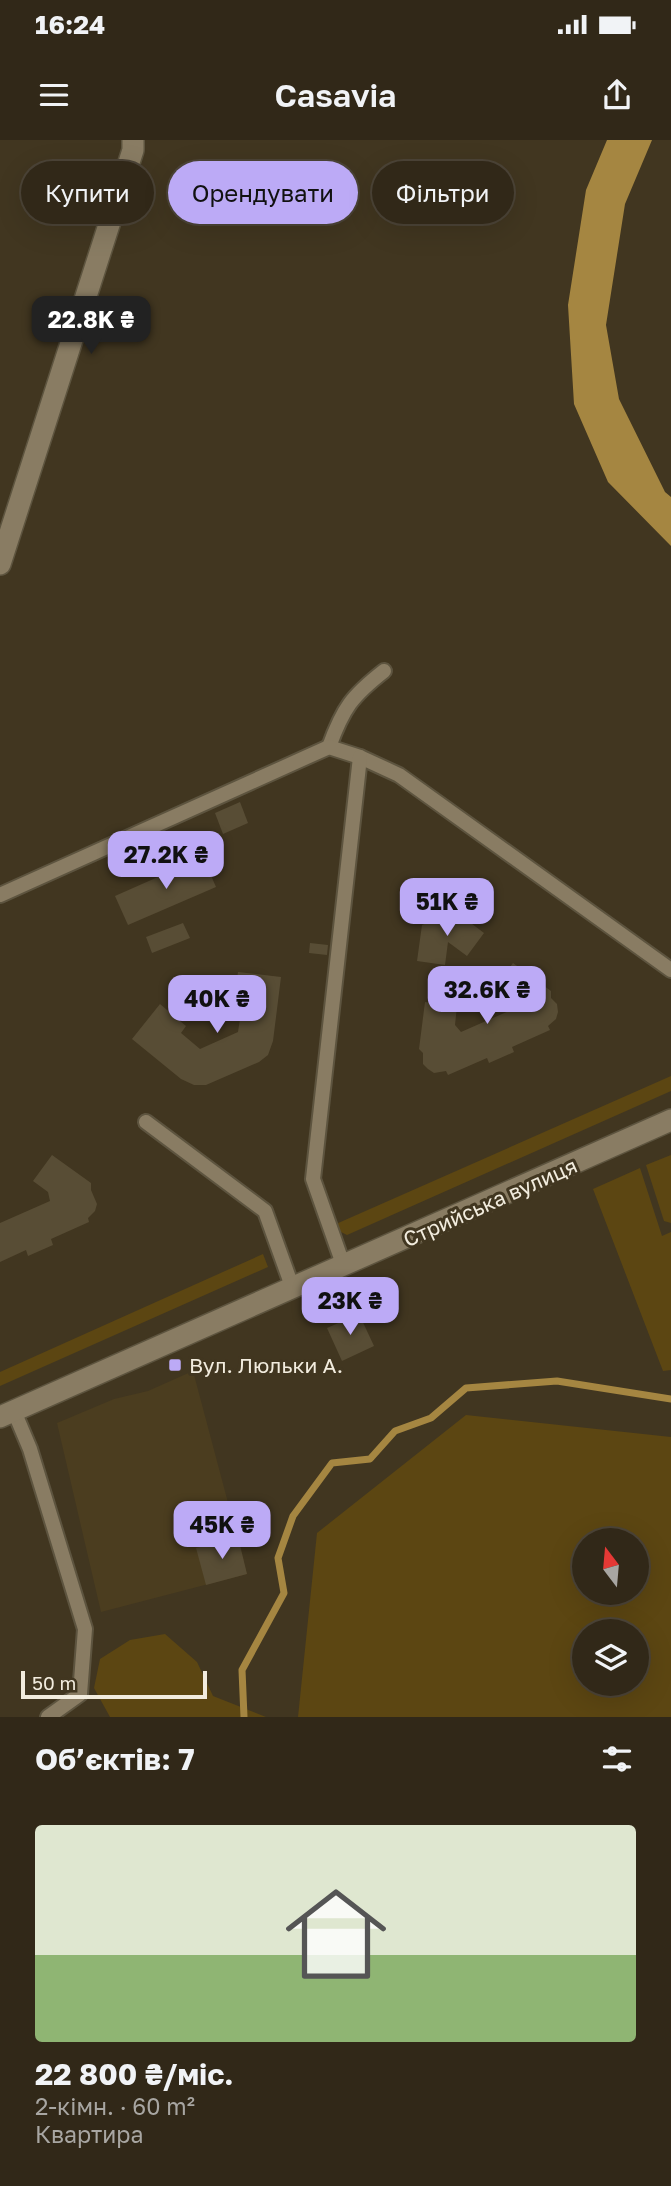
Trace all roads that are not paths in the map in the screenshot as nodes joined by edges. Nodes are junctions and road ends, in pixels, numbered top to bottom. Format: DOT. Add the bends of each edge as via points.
graph roads {
  1 [pos="133,140"];
  2 [pos="0,564"];
  3 [pos="384,671"];
  4 [pos="329,747"];
  5 [pos="360,757"];
  6 [pos="0,895"];
  7 [pos="671,970"];
  8 [pos="671,1120"];
  9 [pos="146,1122"];
  10 [pos="344,1267"];
  11 [pos="293,1289"];
  12 [pos="7,1414"];
  13 [pos="48,1717"];
  1 -- 2 [label="main road" via="89,295"];
  3 -- 4 [label="lane" via="357,692 340,717"];
  4 -- 5 [label="lane"];
  4 -- 6 [label="lane"];
  5 -- 7 [label="lane" via="399,775"];
  5 -- 10 [label="lane" via="313,1179"];
  8 -- 10 [label="main road, Стрийська вулиця"];
  9 -- 11 [label="lane" via="265,1211"];
  10 -- 11 [label="main road, Стрийська вулиця"];
  11 -- 12 [label="main road, Стрийська вулиця"];
  12 -- 13 [label="lane" via="30,1449 85,1629 79,1694"];
}
